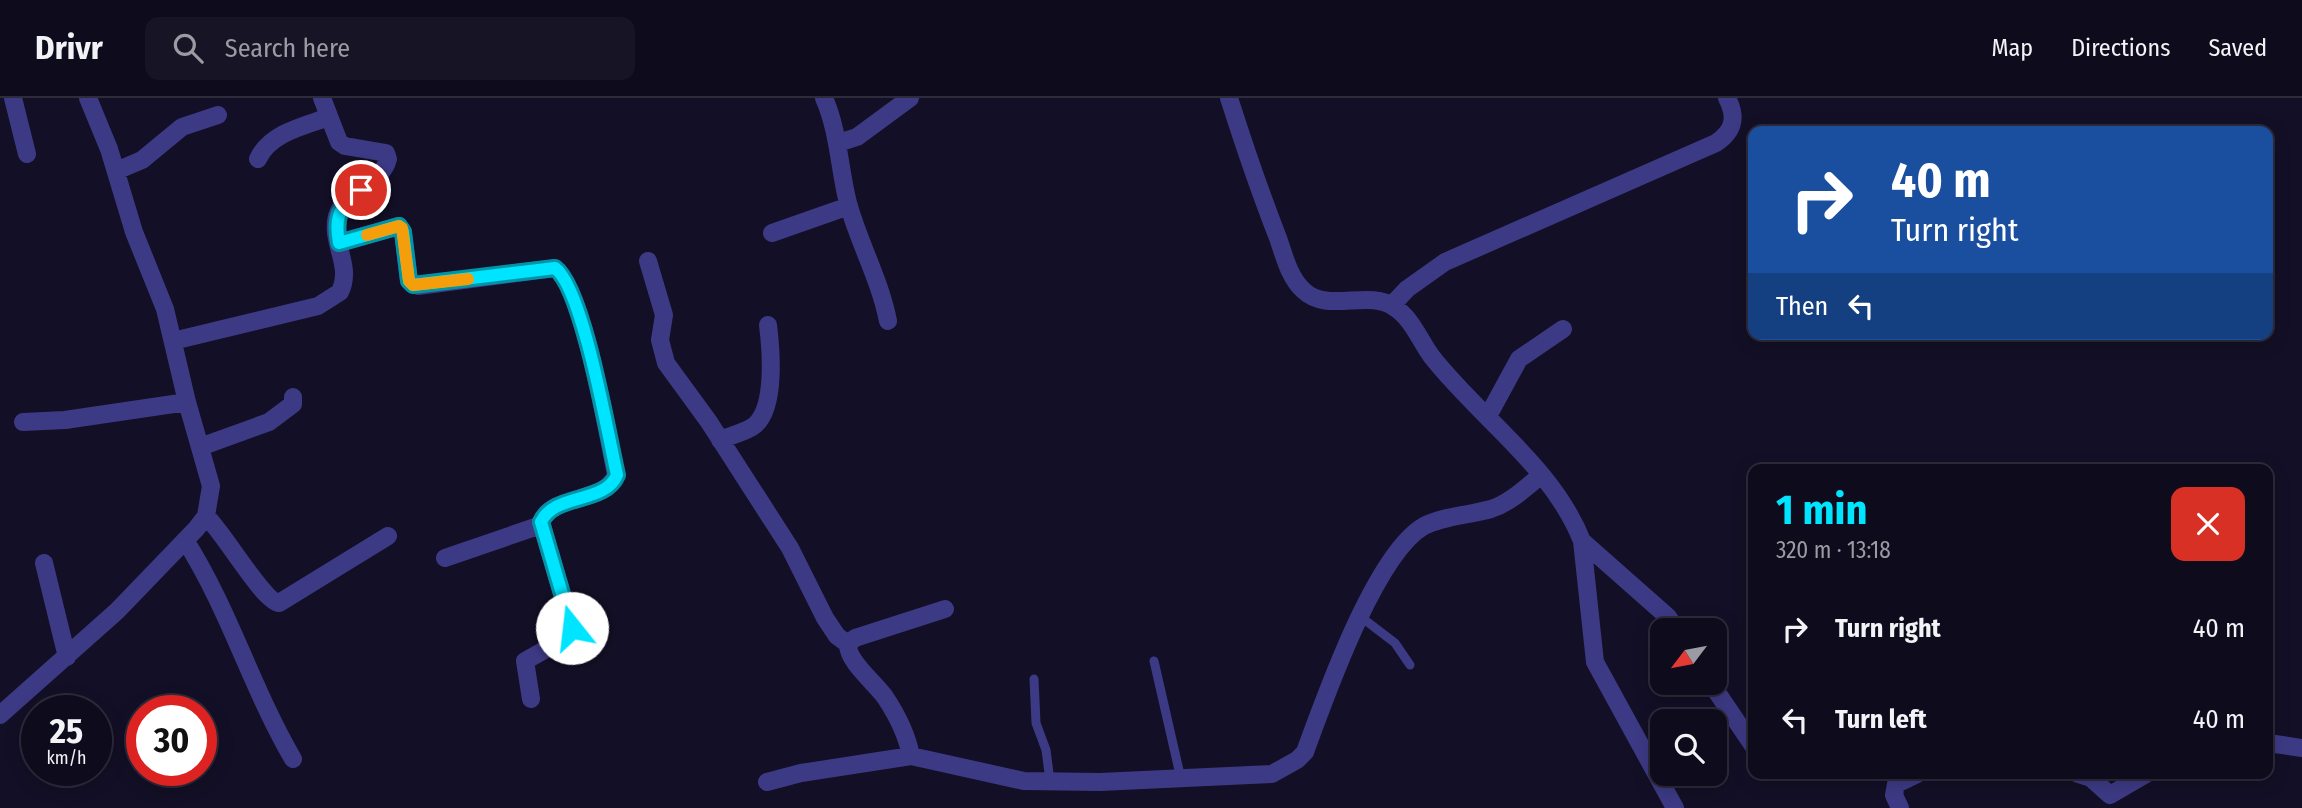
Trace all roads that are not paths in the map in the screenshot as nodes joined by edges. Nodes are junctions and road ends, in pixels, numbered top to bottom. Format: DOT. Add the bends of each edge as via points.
graph roads {
  1 [pos="13,98"];
  2 [pos="88,98"];
  3 [pos="322,98"];
  4 [pos="824,98"];
  5 [pos="910,98"];
  6 [pos="1228,98"];
  7 [pos="1727,98"];
  8 [pos="218,115"];
  9 [pos="329,117"];
  10 [pos="838,143"];
  11 [pos="27,154"];
  12 [pos="258,159"];
  13 [pos="116,171"];
  14 [pos="849,206"];
  15 [pos="772,233"];
  16 [pos="339,243"];
  17 [pos="648,261"];
  18 [pos="1392,305"];
  19 [pos="888,321"];
  20 [pos="768,325"];
  21 [pos="1563,329"];
  22 [pos="173,341"];
  23 [pos="293,397"];
  24 [pos="187,402"];
  25 [pos="1488,416"];
  26 [pos="23,422"];
  27 [pos="720,440"];
  28 [pos="200,447"];
  29 [pos="1539,475"];
  30 [pos="206,516"];
  31 [pos="541,524"];
  32 [pos="388,536"];
  33 [pos="185,540"];
  34 [pos="1583,541"];
  35 [pos="445,558"];
  36 [pos="44,563"];
  37 [pos="945,609"];
  38 [pos="1361,617"];
  39 [pos="1669,618"];
  40 [pos="848,644"];
  41 [pos="67,657"];
  42 [pos="1154,661"];
  43 [pos="1410,665"];
  44 [pos="1034,679"];
  45 [pos="1719,695"];
  46 [pos="531,699"];
  47 [pos="0,715"];
  48 [pos="1748,738"];
  49 [pos="2273,744"];
  50 [pos="2302,748"];
  51 [pos="911,756"];
  52 [pos="293,759"];
  53 [pos="1181,779"];
  54 [pos="1900,779"];
  55 [pos="2092,779"];
  56 [pos="2140,779"];
  57 [pos="767,782"];
  58 [pos="1050,782"];
  59 [pos="2112,802"];
  60 [pos="1675,808"];
  61 [pos="1900,808"];
  1 -- 11 [label="street"];
  2 -- 13 [label="street"];
  3 -- 9 [label="street"];
  4 -- 10 [label="street"];
  5 -- 10 [label="street" via="857,137"];
  6 -- 18 [label="street" via="1300,288 1311,298"];
  7 -- 18 [label="street" via="1732,127 1716,143 1445,261"];
  8 -- 13 [label="street" via="182,127 142,160"];
  9 -- 12 [label="street" via="284,134 262,150"];
  9 -- 16 [label="street" via="339,142 386,153 388,159 377,178 341,206 336,218"];
  10 -- 14 [label="street"];
  13 -- 22 [label="street"];
  14 -- 15 [label="street"];
  14 -- 19 [label="street" via="881,289"];
  16 -- 22 [label="street" via="344,284 331,301"];
  16 -- 31 [label="street" via="399,226 409,281 418,286 555,268 562,273 590,354 617,475 605,488 551,510"];
  17 -- 27 [label="street" via="664,315 660,340 666,363"];
  18 -- 25 [label="street" via="1432,357"];
  20 -- 27 [label="street" via="770,386 761,417 753,427"];
  21 -- 25 [label="street" via="1519,359"];
  22 -- 24 [label="street"];
  23 -- 28 [label="street" via="290,409 275,419"];
  24 -- 26 [label="street"];
  24 -- 28 [label="street"];
  25 -- 29 [label="street"];
  27 -- 40 [label="street" via="790,548 825,618"];
  28 -- 30 [label="street" via="211,486"];
  29 -- 34 [label="street"];
  29 -- 38 [label="street" via="1494,508 1420,529 1393,557"];
  30 -- 32 [label="street" via="227,538 266,597 279,603"];
  30 -- 33 [label="street"];
  31 -- 35 [label="street"];
  31 -- 46 [label="street" via="572,628 564,639 525,661"];
  33 -- 41 [label="street"];
  33 -- 52 [label="street" via="211,582 268,717"];
  34 -- 39 [label="street"];
  34 -- 60 [label="street" via="1595,662"];
  36 -- 41 [label="street"];
  37 -- 40 [label="street"];
  38 -- 43 [label="lane" via="1395,643"];
  38 -- 53 [label="street" via="1305,752 1297,760 1256,777"];
  40 -- 51 [label="street" via="894,711"];
  41 -- 47 [label="street"];
  42 -- 53 [label="lane"];
  44 -- 58 [label="lane" via="1037,723"];
  45 -- 48 [label="street"];
  49 -- 50 [label="street"];
  51 -- 57 [label="street"];
  51 -- 58 [label="street" via="995,777"];
  53 -- 58 [label="street"];
  54 -- 61 [label="street" via="1893,790"];
  55 -- 59 [label="street"];
  56 -- 59 [label="street"];
}
